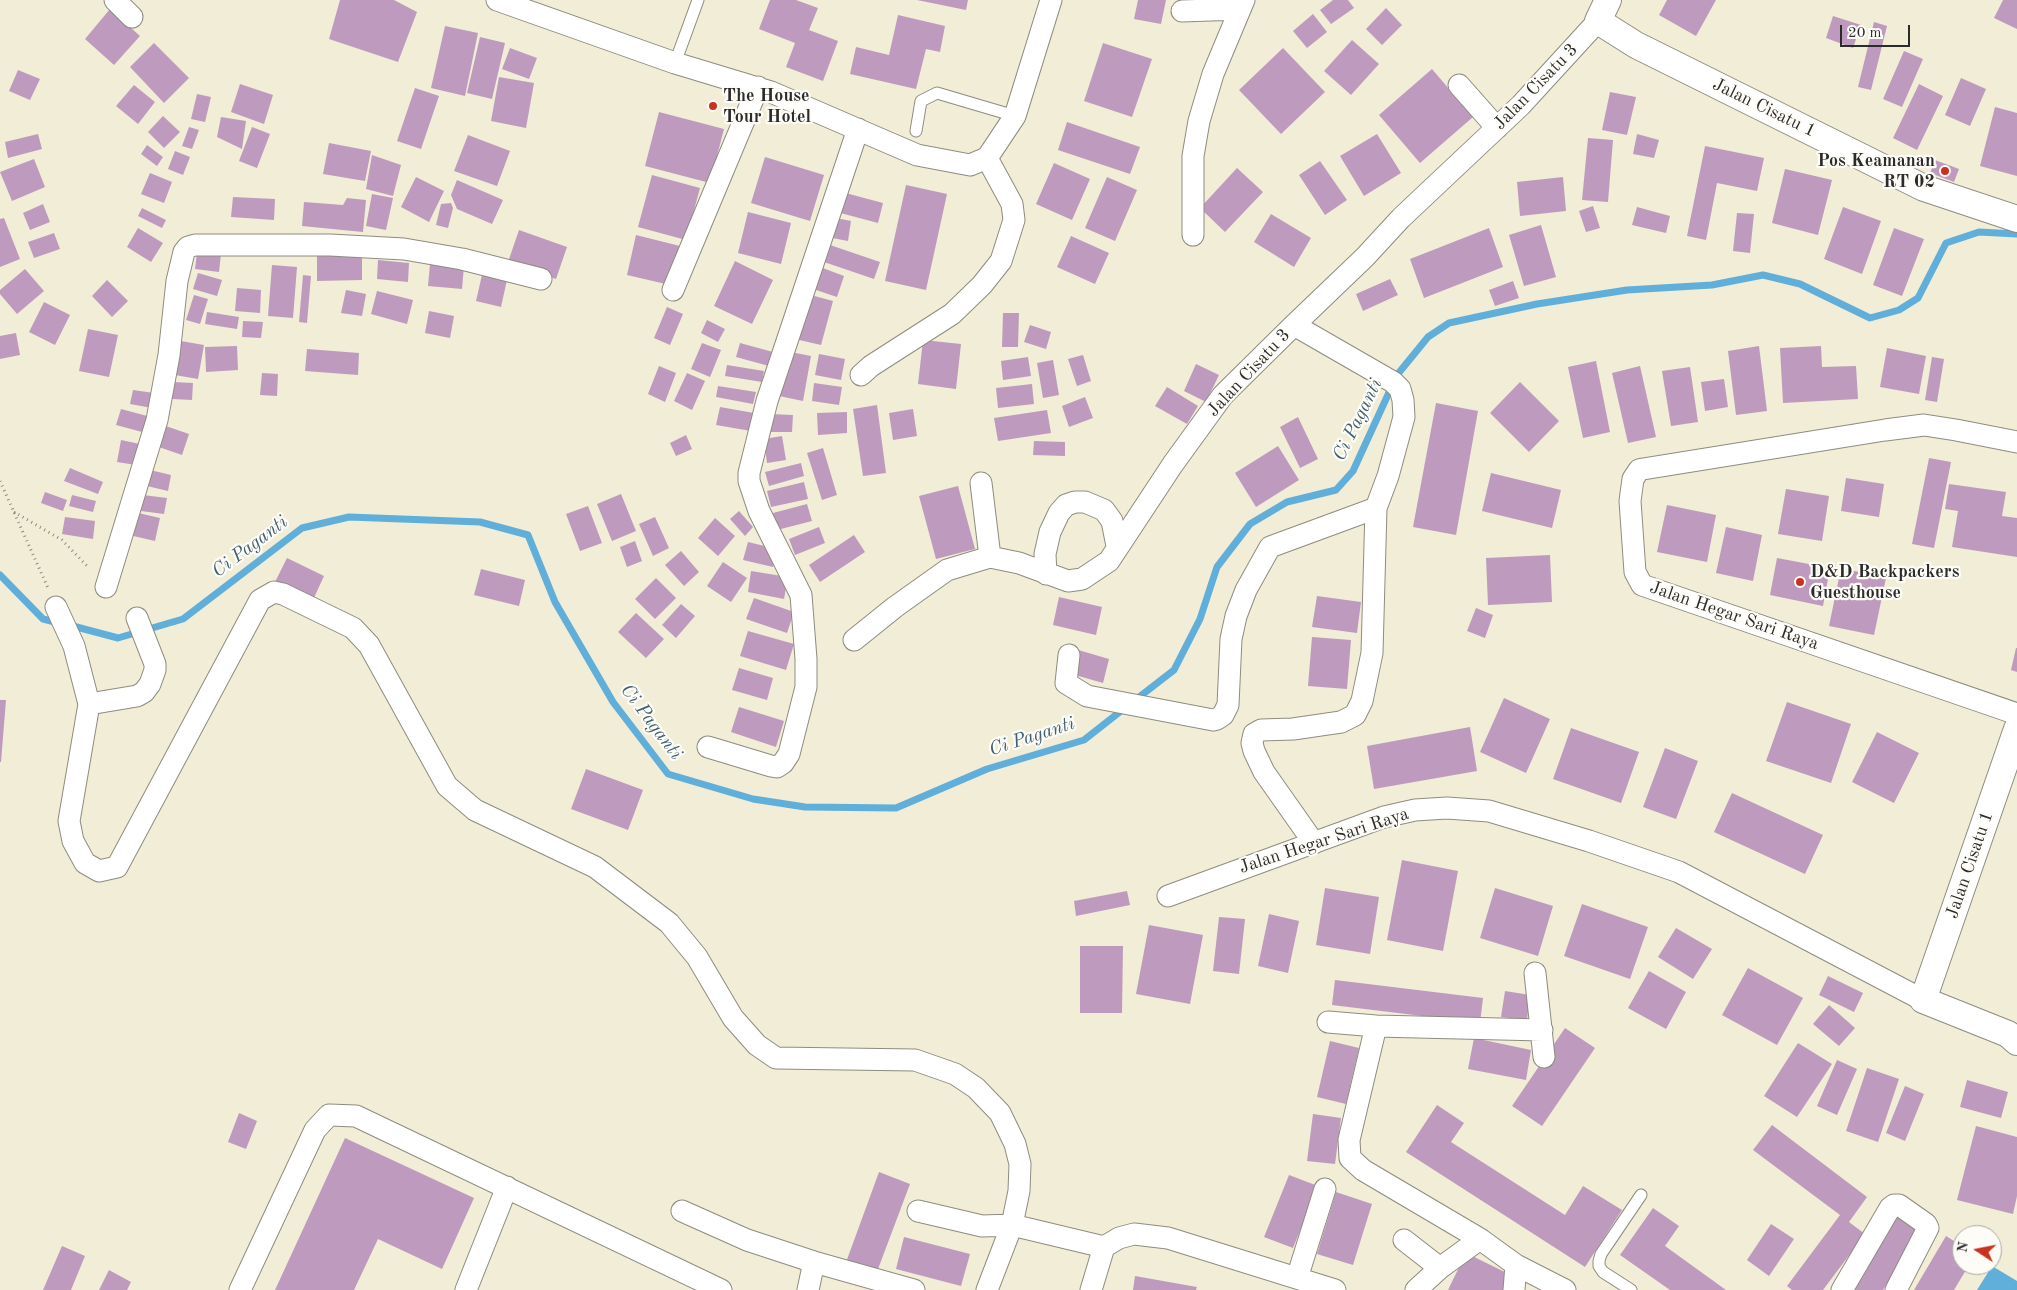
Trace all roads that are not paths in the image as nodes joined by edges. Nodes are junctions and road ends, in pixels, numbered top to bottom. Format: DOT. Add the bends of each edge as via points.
graph roads {
  1 [pos="115,0"];
  2 [pos="497,0"];
  3 [pos="698,0"];
  4 [pos="1051,0"];
  5 [pos="1242,5"];
  6 [pos="1603,10"];
  7 [pos="1182,11"];
  8 [pos="132,17"];
  9 [pos="675,62"];
  10 [pos="1459,84"];
  11 [pos="758,87"];
  12 [pos="1015,116"];
  13 [pos="1497,128"];
  14 [pos="858,129"];
  15 [pos="916,131"];
  16 [pos="987,158"];
  17 [pos="2017,219"];
  18 [pos="1193,235"];
  19 [pos="541,279"];
  20 [pos="673,290"];
  21 [pos="1294,325"];
  22 [pos="861,375"];
  23 [pos="2017,442"];
  24 [pos="981,483"];
  25 [pos="1376,508"];
  26 [pos="1117,546"];
  27 [pos="990,557"];
  28 [pos="1046,574"];
  29 [pos="106,587"];
  30 [pos="56,607"];
  31 [pos="137,618"];
  32 [pos="854,640"];
  33 [pos="1069,655"];
  34 [pos="89,704"];
  35 [pos="2017,714"];
  36 [pos="2017,729"];
  37 [pos="708,747"];
  38 [pos="1314,842"];
  39 [pos="1168,896"];
  40 [pos="1535,973"];
  41 [pos="1923,1000"];
  42 [pos="1328,1022"];
  43 [pos="1376,1026"];
  44 [pos="1542,1030"];
  45 [pos="2017,1042"];
  46 [pos="1544,1057"];
  47 [pos="508,1187"];
  48 [pos="1325,1189"];
  49 [pos="1641,1195"];
  50 [pos="682,1211"];
  51 [pos="918,1211"];
  52 [pos="1012,1225"];
  53 [pos="1480,1239"];
  54 [pos="1404,1240"];
  55 [pos="1104,1246"];
  56 [pos="814,1262"];
  57 [pos="1516,1266"];
  58 [pos="1440,1268"];
  59 [pos="1297,1278"];
  60 [pos="240,1290"];
  61 [pos="466,1290"];
  62 [pos="721,1290"];
  63 [pos="808,1290"];
  64 [pos="914,1290"];
  65 [pos="987,1290"];
  66 [pos="1091,1290"];
  67 [pos="1335,1290"];
  68 [pos="1416,1290"];
  69 [pos="1514,1290"];
  70 [pos="1565,1290"];
  71 [pos="1632,1290"];
  72 [pos="1842,1290"];
  73 [pos="1896,1290"];
  1 -- 8 [label="street"];
  2 -- 9 [label="street"];
  3 -- 9 [label="lane"];
  4 -- 12 [label="street"];
  5 -- 7 [label="street"];
  5 -- 18 [label="street" via="1213,74 1199,121 1193,156"];
  6 -- 13 [label="street, Jalan Cisatu 3"];
  6 -- 17 [label="street, Jalan Cisatu 1" via="1636,45 1924,188"];
  9 -- 11 [label="street"];
  10 -- 13 [label="street"];
  11 -- 14 [label="street"];
  11 -- 20 [label="street"];
  12 -- 15 [label="lane" via="937,93 921,100"];
  12 -- 16 [label="street"];
  13 -- 21 [label="street, Jalan Cisatu 3"];
  14 -- 16 [label="street" via="918,156 970,164"];
  14 -- 37 [label="street" via="767,401 749,481 759,511 801,596 806,687 789,754 783,763 771,766"];
  16 -- 22 [label="street" via="1012,204 1014,220 1001,261 952,314"];
  19 -- 29 [label="street" via="462,259 404,249 330,245 188,247 177,281 169,355 157,420"];
  21 -- 25 [label="street" via="1396,386 1404,400 1404,418"];
  21 -- 26 [label="street, Jalan Cisatu 3" via="1223,395"];
  23 -- 35 [label="street, Jalan Hegar Sari Raya" via="1924,425 1885,430 1639,470 1633,479 1630,500 1635,572 1642,585"];
  24 -- 27 [label="street"];
  25 -- 33 [label="street" via="1270,547 1246,590 1236,616 1231,639 1228,705 1223,715 1213,720 1087,696 1066,683"];
  25 -- 38 [label="street" via="1372,653 1362,701 1355,715 1341,722 1261,730 1254,734 1252,743 1264,772"];
  26 -- 28 [label="street, Jalan Cisatu 3" via="1109,561 1082,578 1068,581"];
  26 -- 28 [label="street" via="1112,521 1104,510 1085,502 1066,505 1050,532 1045,554"];
  27 -- 28 [label="street, Jalan Cisatu 3" via="1019,563"];
  27 -- 32 [label="street, Jalan Cisatu 3" via="947,570"];
  30 -- 34 [label="street" via="71,640"];
  31 -- 34 [label="street" via="155,670 150,684 137,696"];
  34 -- 52 [label="street" via="69,821 73,842 85,863 99,871 117,867 260,600 274,592 283,594 353,628 369,644 448,786 475,810 595,867 669,923 697,956 733,1018 757,1045 776,1058 915,1060 956,1074 976,1088 1000,1113 1015,1144 1020,1164 1019,1191"];
  36 -- 41 [label="street, Jalan Cisatu 1"];
  38 -- 39 [label="street, Jalan Hegar Sari Raya"];
  38 -- 41 [label="street, Jalan Hegar Sari Raya" via="1415,810 1488,811 1680,872"];
  40 -- 44 [label="street"];
  41 -- 45 [label="street" via="2008,1034"];
  42 -- 43 [label="street"];
  43 -- 44 [label="street"];
  43 -- 53 [label="street" via="1349,1140 1350,1158 1363,1170"];
  44 -- 46 [label="street"];
  47 -- 60 [label="street" via="356,1116 329,1115 315,1130"];
  47 -- 61 [label="street"];
  47 -- 62 [label="street"];
  48 -- 59 [label="street"];
  49 -- 71 [label="lane" via="1599,1261 1603,1272"];
  50 -- 56 [label="street" via="748,1240"];
  51 -- 52 [label="street" via="982,1226"];
  52 -- 55 [label="street"];
  52 -- 65 [label="street"];
  53 -- 57 [label="street"];
  53 -- 58 [label="street"];
  54 -- 58 [label="street"];
  55 -- 59 [label="street" via="1134,1234 1168,1238"];
  55 -- 66 [label="street"];
  56 -- 63 [label="street"];
  56 -- 64 [label="street"];
  57 -- 69 [label="street"];
  57 -- 70 [label="street"];
  58 -- 68 [label="street"];
  59 -- 67 [label="street"];
  72 -- 73 [label="street" via="1894,1205 1928,1228"];
}
